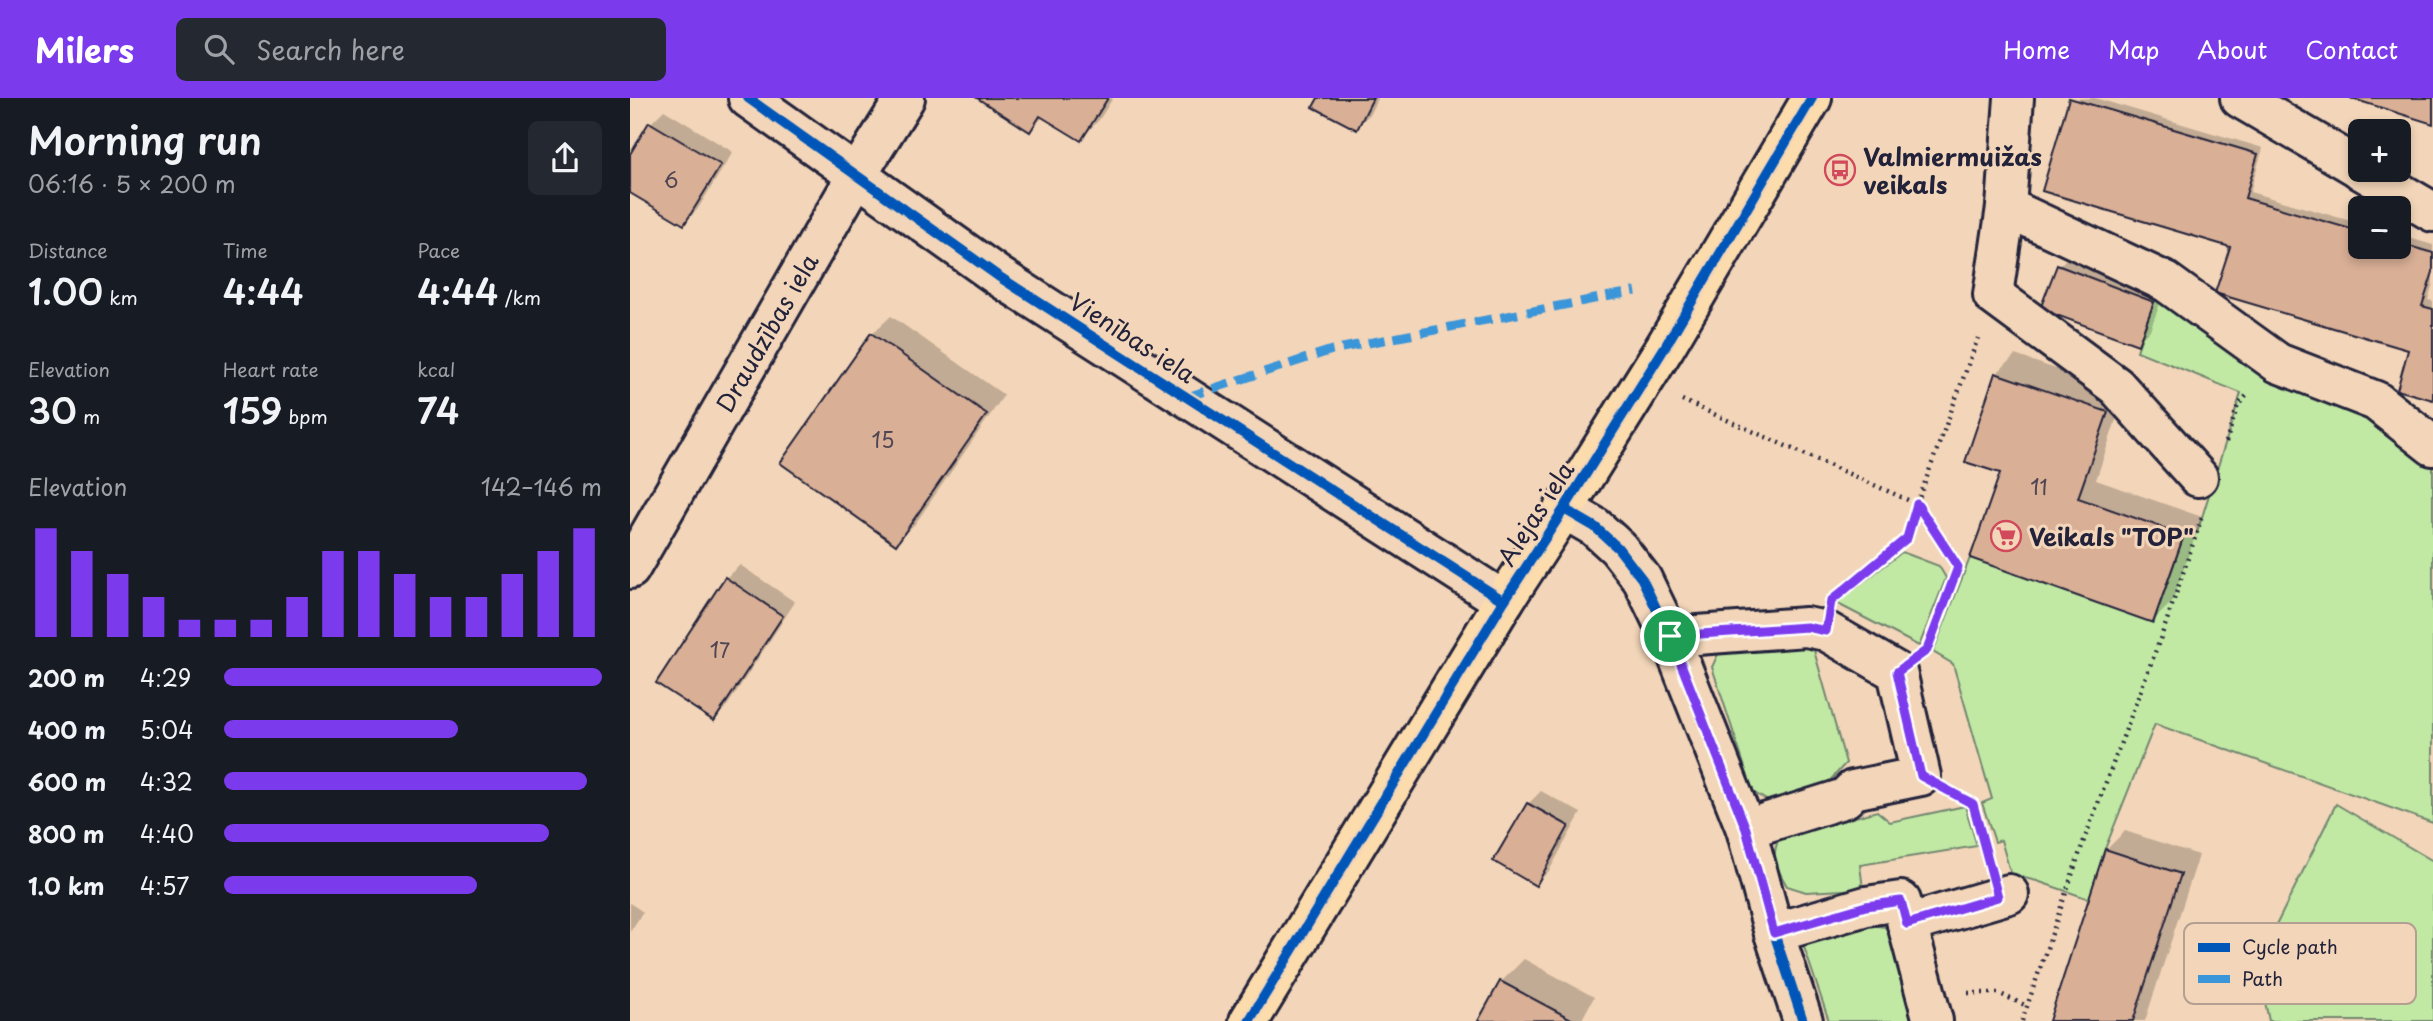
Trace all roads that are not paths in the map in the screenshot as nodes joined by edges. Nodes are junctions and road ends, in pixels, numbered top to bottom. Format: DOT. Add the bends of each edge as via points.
graph roads {
  1 [pos="748,98"];
  2 [pos="905,98"];
  3 [pos="1812,98"];
  4 [pos="2014,98"];
  5 [pos="2240,98"];
  6 [pos="2348,162"];
  7 [pos="857,175"];
  8 [pos="2382,182"];
  9 [pos="2006,207"];
  10 [pos="2433,212"];
  11 [pos="2433,446"];
  12 [pos="2202,492"];
  13 [pos="1564,509"];
  14 [pos="630,569"];
  15 [pos="1503,601"];
  16 [pos="1670,636"];
  17 [pos="1746,829"];
  18 [pos="2003,896"];
  19 [pos="1907,924"];
  20 [pos="1774,933"];
  21 [pos="1930,1007"];
  22 [pos="1249,1021"];
  23 [pos="1803,1021"];
  1 -- 7 [label="street, Vienības iela"];
  2 -- 7 [label="street, Draudzības iela"];
  3 -- 13 [label="main road, Alejas iela"];
  4 -- 9 [label="street"];
  5 -- 6 [label="street"];
  7 -- 14 [label="street, Draudzības iela"];
  7 -- 15 [label="street, Vienības iela" via="998,276"];
  8 -- 10 [label="street"];
  9 -- 11 [label="street" via="2166,282 2278,363 2376,401"];
  9 -- 12 [label="street" via="1993,295 2116,386"];
  13 -- 15 [label="main road, Alejas iela"];
  13 -- 16 [label="street" via="1595,527 1618,548 1642,579"];
  15 -- 22 [label="main road, Alejas iela"];
  16 -- 17 [label="street"];
  16 -- 17 [label="street" via="1807,627 1826,631 1897,672 1921,776 1853,790 1845,798"];
  17 -- 20 [label="street"];
  18 -- 19 [label="street"];
  19 -- 20 [label="street" via="1901,901 1866,906"];
  19 -- 21 [label="street"];
  20 -- 23 [label="street"];
}
